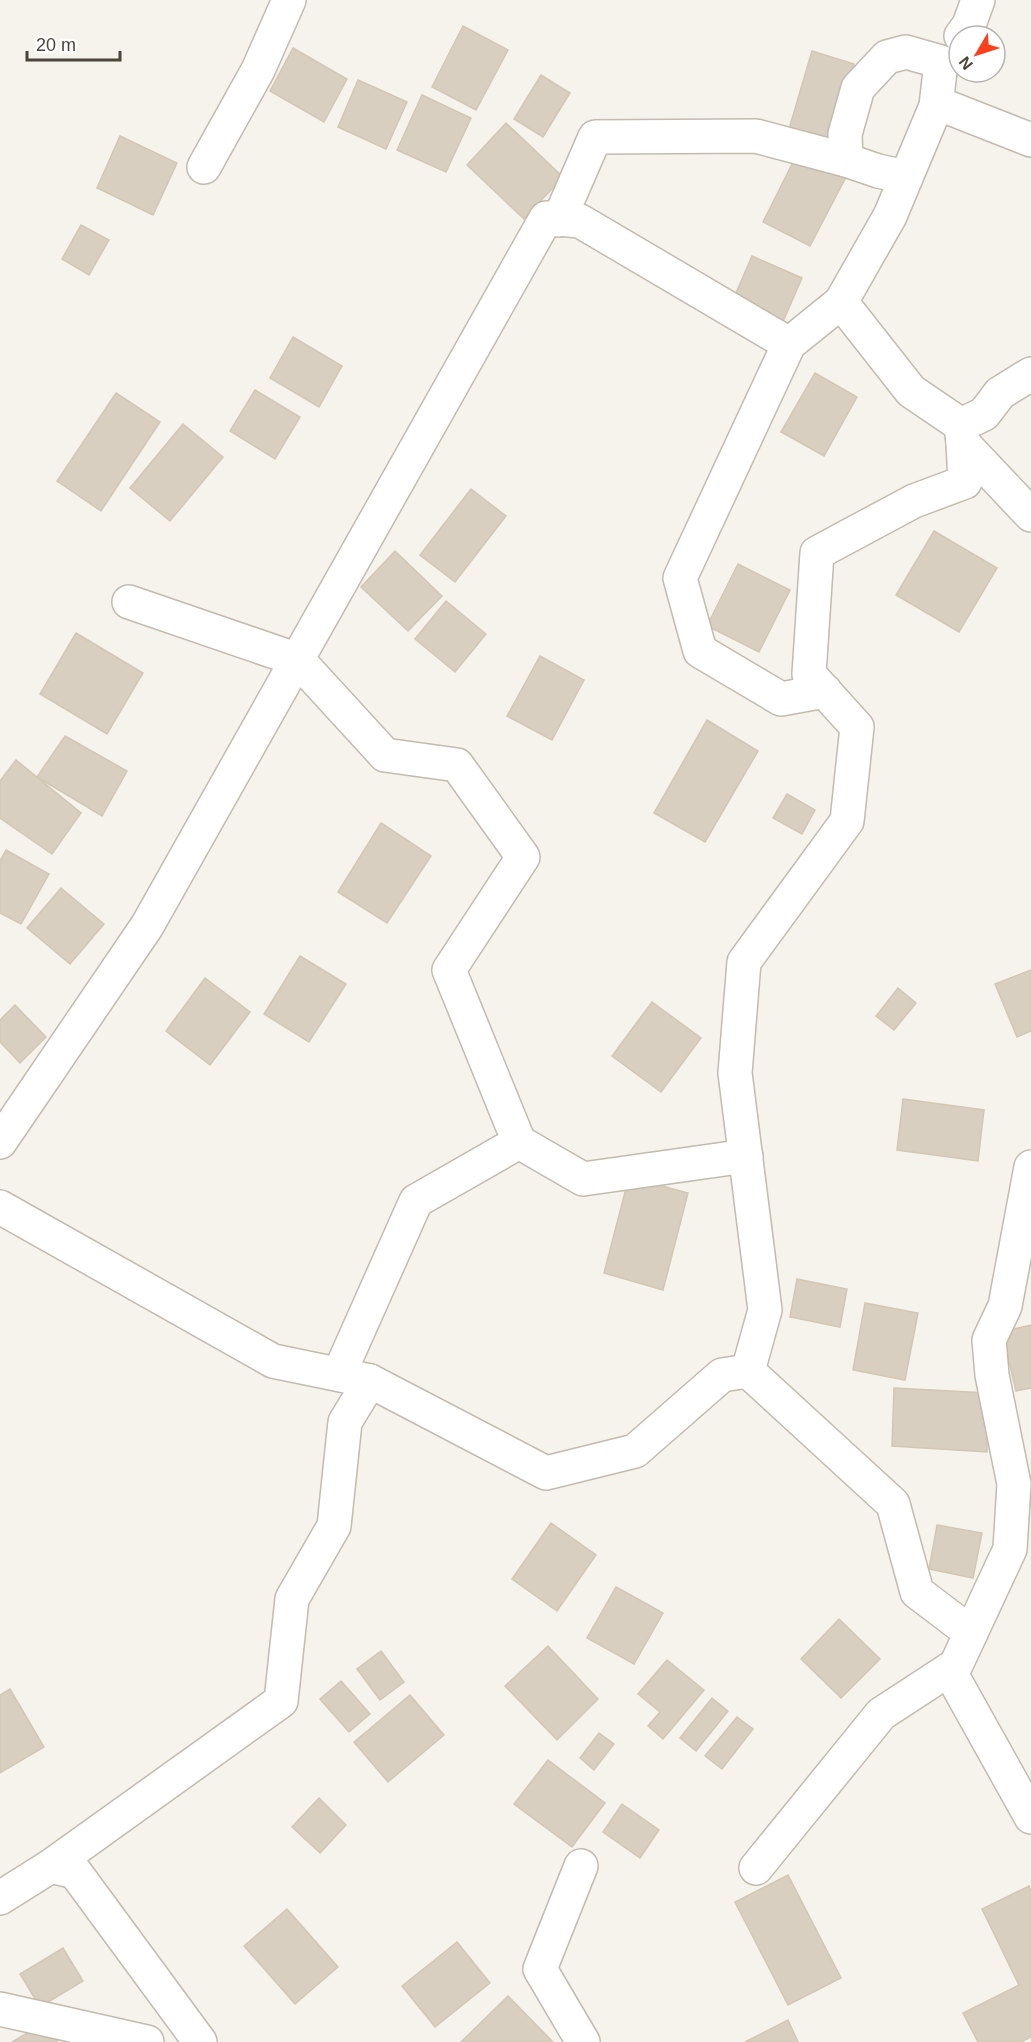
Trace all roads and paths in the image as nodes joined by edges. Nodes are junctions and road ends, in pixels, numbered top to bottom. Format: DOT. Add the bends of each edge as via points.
graph roads {
  1 [pos="289,0"];
  2 [pos="978,0"];
  3 [pos="969,24"];
  4 [pos="947,47"];
  5 [pos="947,69"];
  6 [pos="936,106"];
  7 [pos="1031,140"];
  8 [pos="846,160"];
  9 [pos="204,167"];
  10 [pos="906,177"];
  11 [pos="559,220"];
  12 [pos="841,302"];
  13 [pos="789,344"];
  14 [pos="1031,374"];
  15 [pos="962,434"];
  16 [pos="1031,515"];
  17 [pos="129,602"];
  18 [pos="298,660"];
  19 [pos="825,692"];
  20 [pos="0,1142"];
  21 [pos="519,1142"];
  22 [pos="746,1156"];
  23 [pos="1031,1167"];
  24 [pos="0,1207"];
  25 [pos="1019,1299"];
  26 [pos="748,1371"];
  27 [pos="354,1377"];
  28 [pos="1021,1553"];
  29 [pos="971,1633"];
  30 [pos="949,1670"];
  31 [pos="1031,1817"];
  32 [pos="51,1866"];
  33 [pos="581,1866"];
  34 [pos="756,1868"];
  35 [pos="0,1898"];
  36 [pos="0,2009"];
  37 [pos="147,2042"];
  38 [pos="200,2042"];
  39 [pos="583,2042"];
  1 -- 9 [label="street" via="258,70"];
  2 -- 3 [label="street"];
  4 -- 8 [label="street" via="887,57 858,88 845,134"];
  5 -- 6 [label="street"];
  6 -- 7 [label="street"];
  6 -- 10 [label="street"];
  8 -- 10 [label="street"];
  8 -- 11 [label="street" via="756,136 595,137"];
  10 -- 12 [label="street" via="890,216"];
  11 -- 13 [label="street" via="579,221"];
  11 -- 18 [label="street" via="546,218"];
  12 -- 13 [label="street"];
  12 -- 15 [label="street" via="911,391"];
  13 -- 19 [label="street" via="680,578 700,651 781,699"];
  14 -- 15 [label="street" via="1000,393"];
  15 -- 16 [label="street"];
  15 -- 19 [label="street" via="965,482 914,501 817,553 809,674"];
  17 -- 18 [label="street"];
  18 -- 20 [label="street" via="147,926"];
  18 -- 21 [label="street" via="386,755 457,765 523,857 449,970"];
  19 -- 22 [label="street" via="857,727 847,821 744,962 735,1073"];
  21 -- 22 [label="street" via="583,1179"];
  21 -- 27 [label="street" via="416,1201"];
  22 -- 26 [label="street" via="765,1310"];
  23 -- 25 [label="street"];
  24 -- 27 [label="street" via="273,1361"];
  25 -- 28 [label="street" via="1005,1306 989,1340 992,1375 1014,1484"];
  26 -- 27 [label="street" via="722,1375 635,1452 546,1473"];
  26 -- 29 [label="street" via="893,1504 917,1592"];
  27 -- 32 [label="street" via="334,1526 292,1599 281,1701"];
  28 -- 29 [label="street"];
  29 -- 30 [label="street" via="956,1665"];
  30 -- 31 [label="street"];
  30 -- 34 [label="street" via="881,1714"];
  32 -- 35 [label="street"];
  32 -- 38 [label="street" via="75,1872"];
  33 -- 39 [label="street" via="540,1969"];
  36 -- 37 [label="street"];
}
